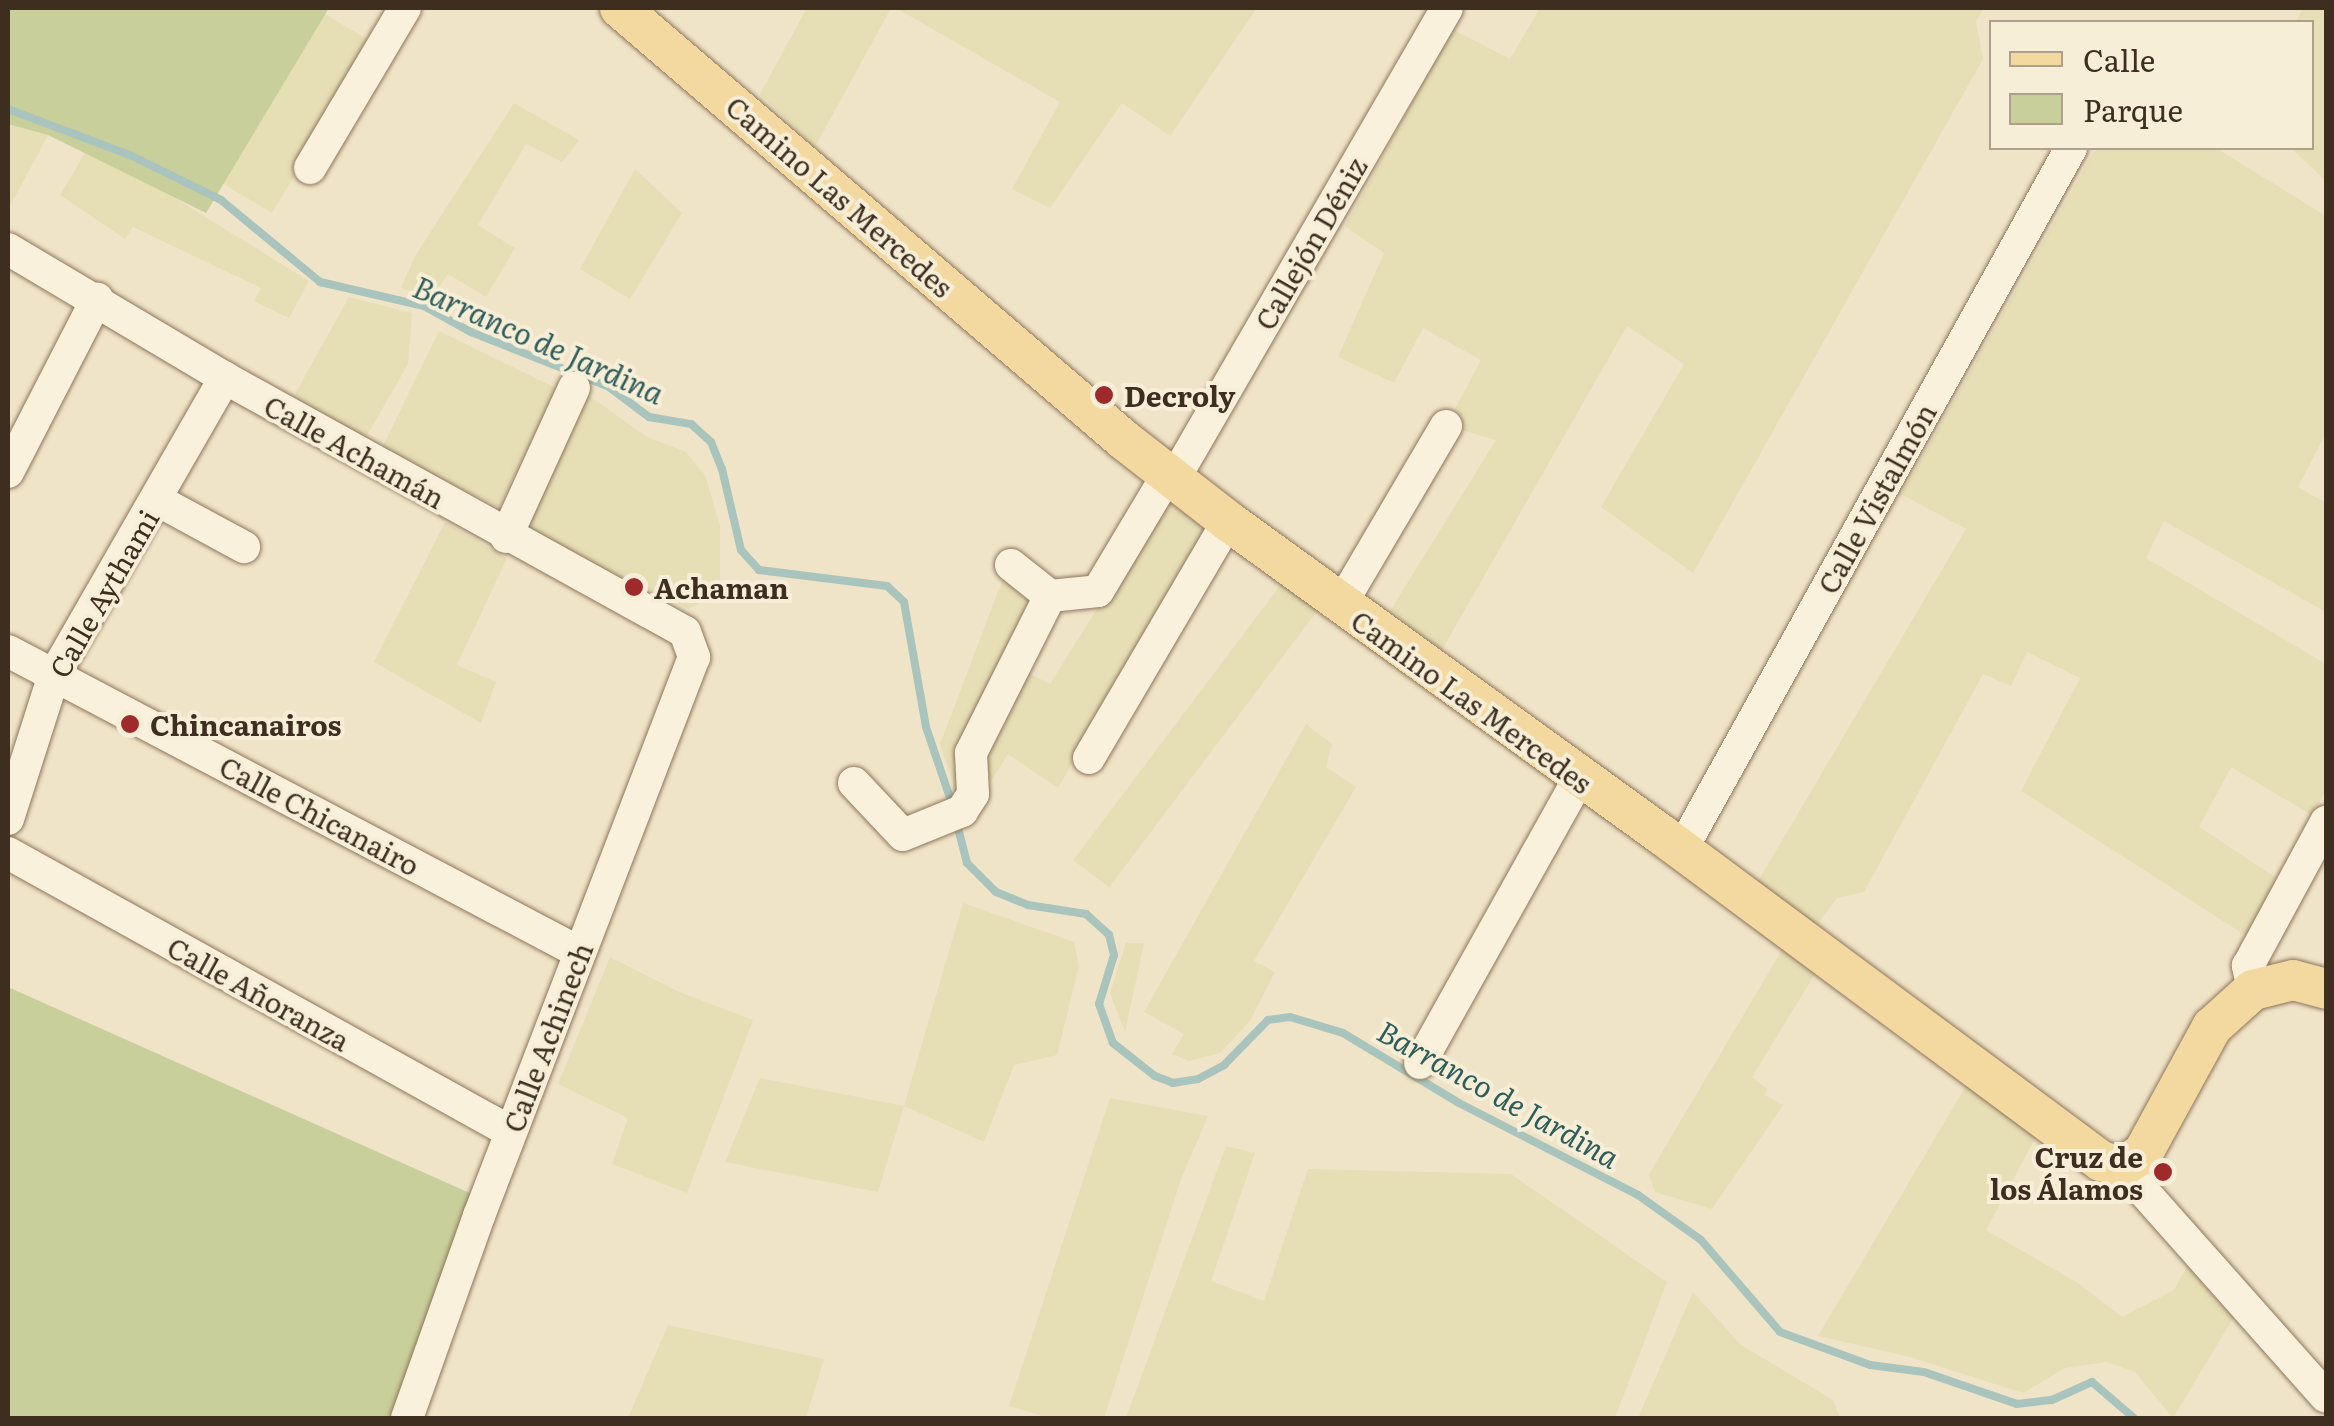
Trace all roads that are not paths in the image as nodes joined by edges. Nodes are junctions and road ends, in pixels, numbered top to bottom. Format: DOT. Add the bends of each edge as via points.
graph roads {
  1 [pos="406,8"];
  2 [pos="620,8"];
  3 [pos="1446,8"];
  4 [pos="2070,150"];
  5 [pos="310,168"];
  6 [pos="8,249"];
  7 [pos="97,299"];
  8 [pos="224,378"];
  9 [pos="574,388"];
  10 [pos="1446,426"];
  11 [pos="8,472"];
  12 [pos="1171,477"];
  13 [pos="156,500"];
  14 [pos="1228,521"];
  15 [pos="506,536"];
  16 [pos="244,547"];
  17 [pos="1011,565"];
  18 [pos="1050,596"];
  19 [pos="1340,606"];
  20 [pos="8,651"];
  21 [pos="694,657"];
  22 [pos="54,675"];
  23 [pos="1089,758"];
  24 [pos="1579,779"];
  25 [pos="854,783"];
  26 [pos="8,820"];
  27 [pos="2326,822"];
  28 [pos="1682,850"];
  29 [pos="8,853"];
  30 [pos="578,952"];
  31 [pos="2326,989"];
  32 [pos="2254,990"];
  33 [pos="1420,1063"];
  34 [pos="511,1132"];
  35 [pos="2122,1166"];
  36 [pos="2326,1397"];
  37 [pos="407,1418"];
  1 -- 5 [label="street"];
  2 -- 12 [label="main road, Camino Las Mercedes"];
  3 -- 12 [label="street, Callejón Déniz"];
  4 -- 28 [label="street, Calle Vistalmón"];
  6 -- 7 [label="street, Calle Achamán"];
  7 -- 8 [label="street, Calle Achamán"];
  7 -- 11 [label="street"];
  8 -- 13 [label="street, Calle Aythami"];
  8 -- 15 [label="street, Calle Achamán"];
  9 -- 15 [label="street"];
  10 -- 19 [label="street"];
  12 -- 14 [label="main road, Camino Las Mercedes"];
  12 -- 18 [label="street, Callejón Déniz" via="1098,591"];
  13 -- 16 [label="street"];
  13 -- 22 [label="street, Calle Aythami"];
  14 -- 19 [label="main road, Camino Las Mercedes"];
  14 -- 23 [label="street"];
  15 -- 21 [label="street, Calle Achamán" via="685,632"];
  17 -- 18 [label="street"];
  18 -- 25 [label="street" via="971,753 973,794 953,814 902,835"];
  19 -- 24 [label="main road, Camino Las Mercedes"];
  20 -- 22 [label="street, Calle Chicanairo"];
  21 -- 30 [label="street, Calle Achinech"];
  22 -- 26 [label="street, Calle Aythami"];
  22 -- 30 [label="street, Calle Chicanairo"];
  24 -- 28 [label="main road, Camino Las Mercedes"];
  24 -- 33 [label="street"];
  27 -- 32 [label="street" via="2248,966"];
  28 -- 35 [label="main road, Camino Las Mercedes" via="2101,1161"];
  29 -- 34 [label="street, Calle Añoranza"];
  30 -- 34 [label="street, Calle Achinech"];
  31 -- 32 [label="main road" via="2293,980"];
  32 -- 35 [label="main road" via="2212,1027 2142,1153"];
  34 -- 37 [label="street, Calle Achinech"];
  35 -- 36 [label="street"];
}
